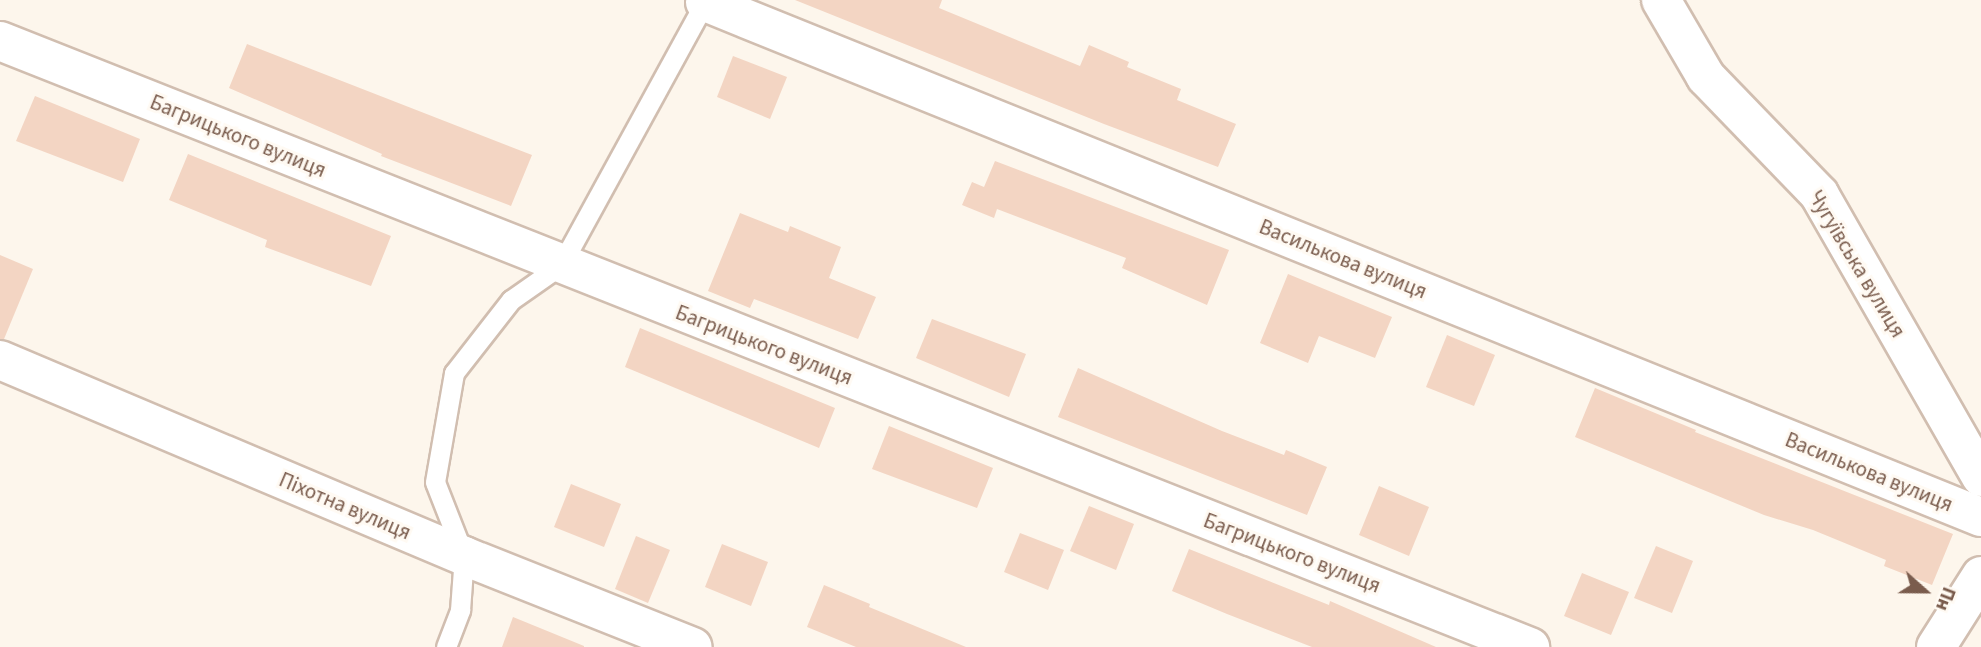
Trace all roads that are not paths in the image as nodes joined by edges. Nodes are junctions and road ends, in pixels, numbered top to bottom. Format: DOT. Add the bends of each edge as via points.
graph roads {
  1 [pos="1661,0"];
  2 [pos="706,1"];
  3 [pos="0,41"];
  4 [pos="561,265"];
  5 [pos="0,360"];
  6 [pos="1981,477"];
  7 [pos="1981,517"];
  8 [pos="464,556"];
  9 [pos="1981,576"];
  10 [pos="446,647"];
  11 [pos="693,647"];
  12 [pos="1530,647"];
  13 [pos="1937,647"];
  1 -- 6 [label="street, Чугуївська вулиця" via="1706,76 1819,194"];
  2 -- 4 [label="lane"];
  2 -- 7 [label="street, Василькова вулиця"];
  3 -- 4 [label="street, Багрицького вулиця"];
  4 -- 8 [label="lane" via="511,300 454,373 435,482"];
  4 -- 12 [label="street, Багрицького вулиця"];
  5 -- 8 [label="street, Піхотна вулиця"];
  8 -- 10 [label="lane" via="460,610"];
  8 -- 11 [label="street, Піхотна вулиця"];
  9 -- 13 [label="street"];
}
